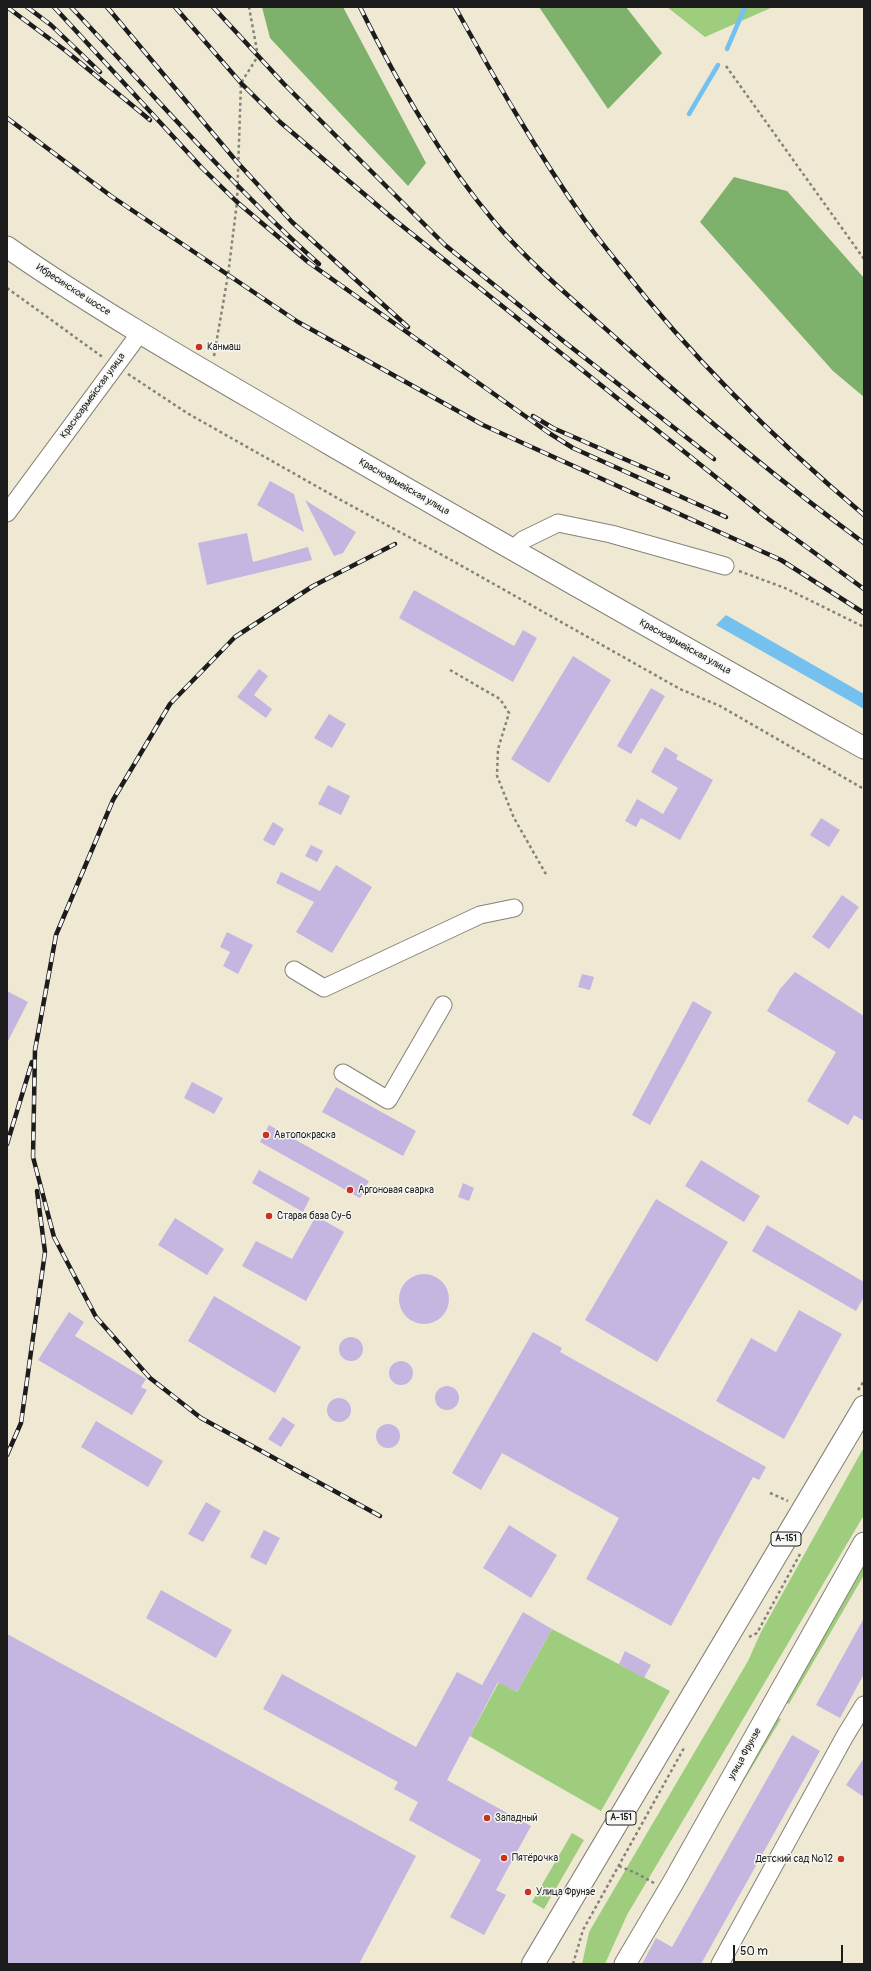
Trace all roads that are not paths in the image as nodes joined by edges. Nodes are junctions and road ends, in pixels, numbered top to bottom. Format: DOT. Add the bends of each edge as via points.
graph roads {
  1 [pos="7,247"];
  2 [pos="140,333"];
  3 [pos="7,513"];
  4 [pos="512,550"];
  5 [pos="725,566"];
  6 [pos="864,748"];
  7 [pos="514,908"];
  8 [pos="294,970"];
  9 [pos="443,1004"];
  10 [pos="344,1073"];
  11 [pos="864,1407"];
  12 [pos="864,1543"];
  13 [pos="864,1705"];
  14 [pos="533,1964"];
  15 [pos="625,1964"];
  16 [pos="720,1964"];
  1 -- 2 [label="main road, Ибресинское шоссе"];
  2 -- 3 [label="street, Красноармейская улица"];
  2 -- 4 [label="main road, Красноармейская улица"];
  4 -- 5 [label="street" via="523,540 558,523 611,534"];
  4 -- 6 [label="main road, Красноармейская улица"];
  7 -- 8 [label="street" via="480,915 324,988"];
  9 -- 10 [label="street" via="388,1100"];
  11 -- 14 [label="highway, А-151"];
  12 -- 15 [label="main road, улица Фрунзе"];
  13 -- 16 [label="street"];
}
